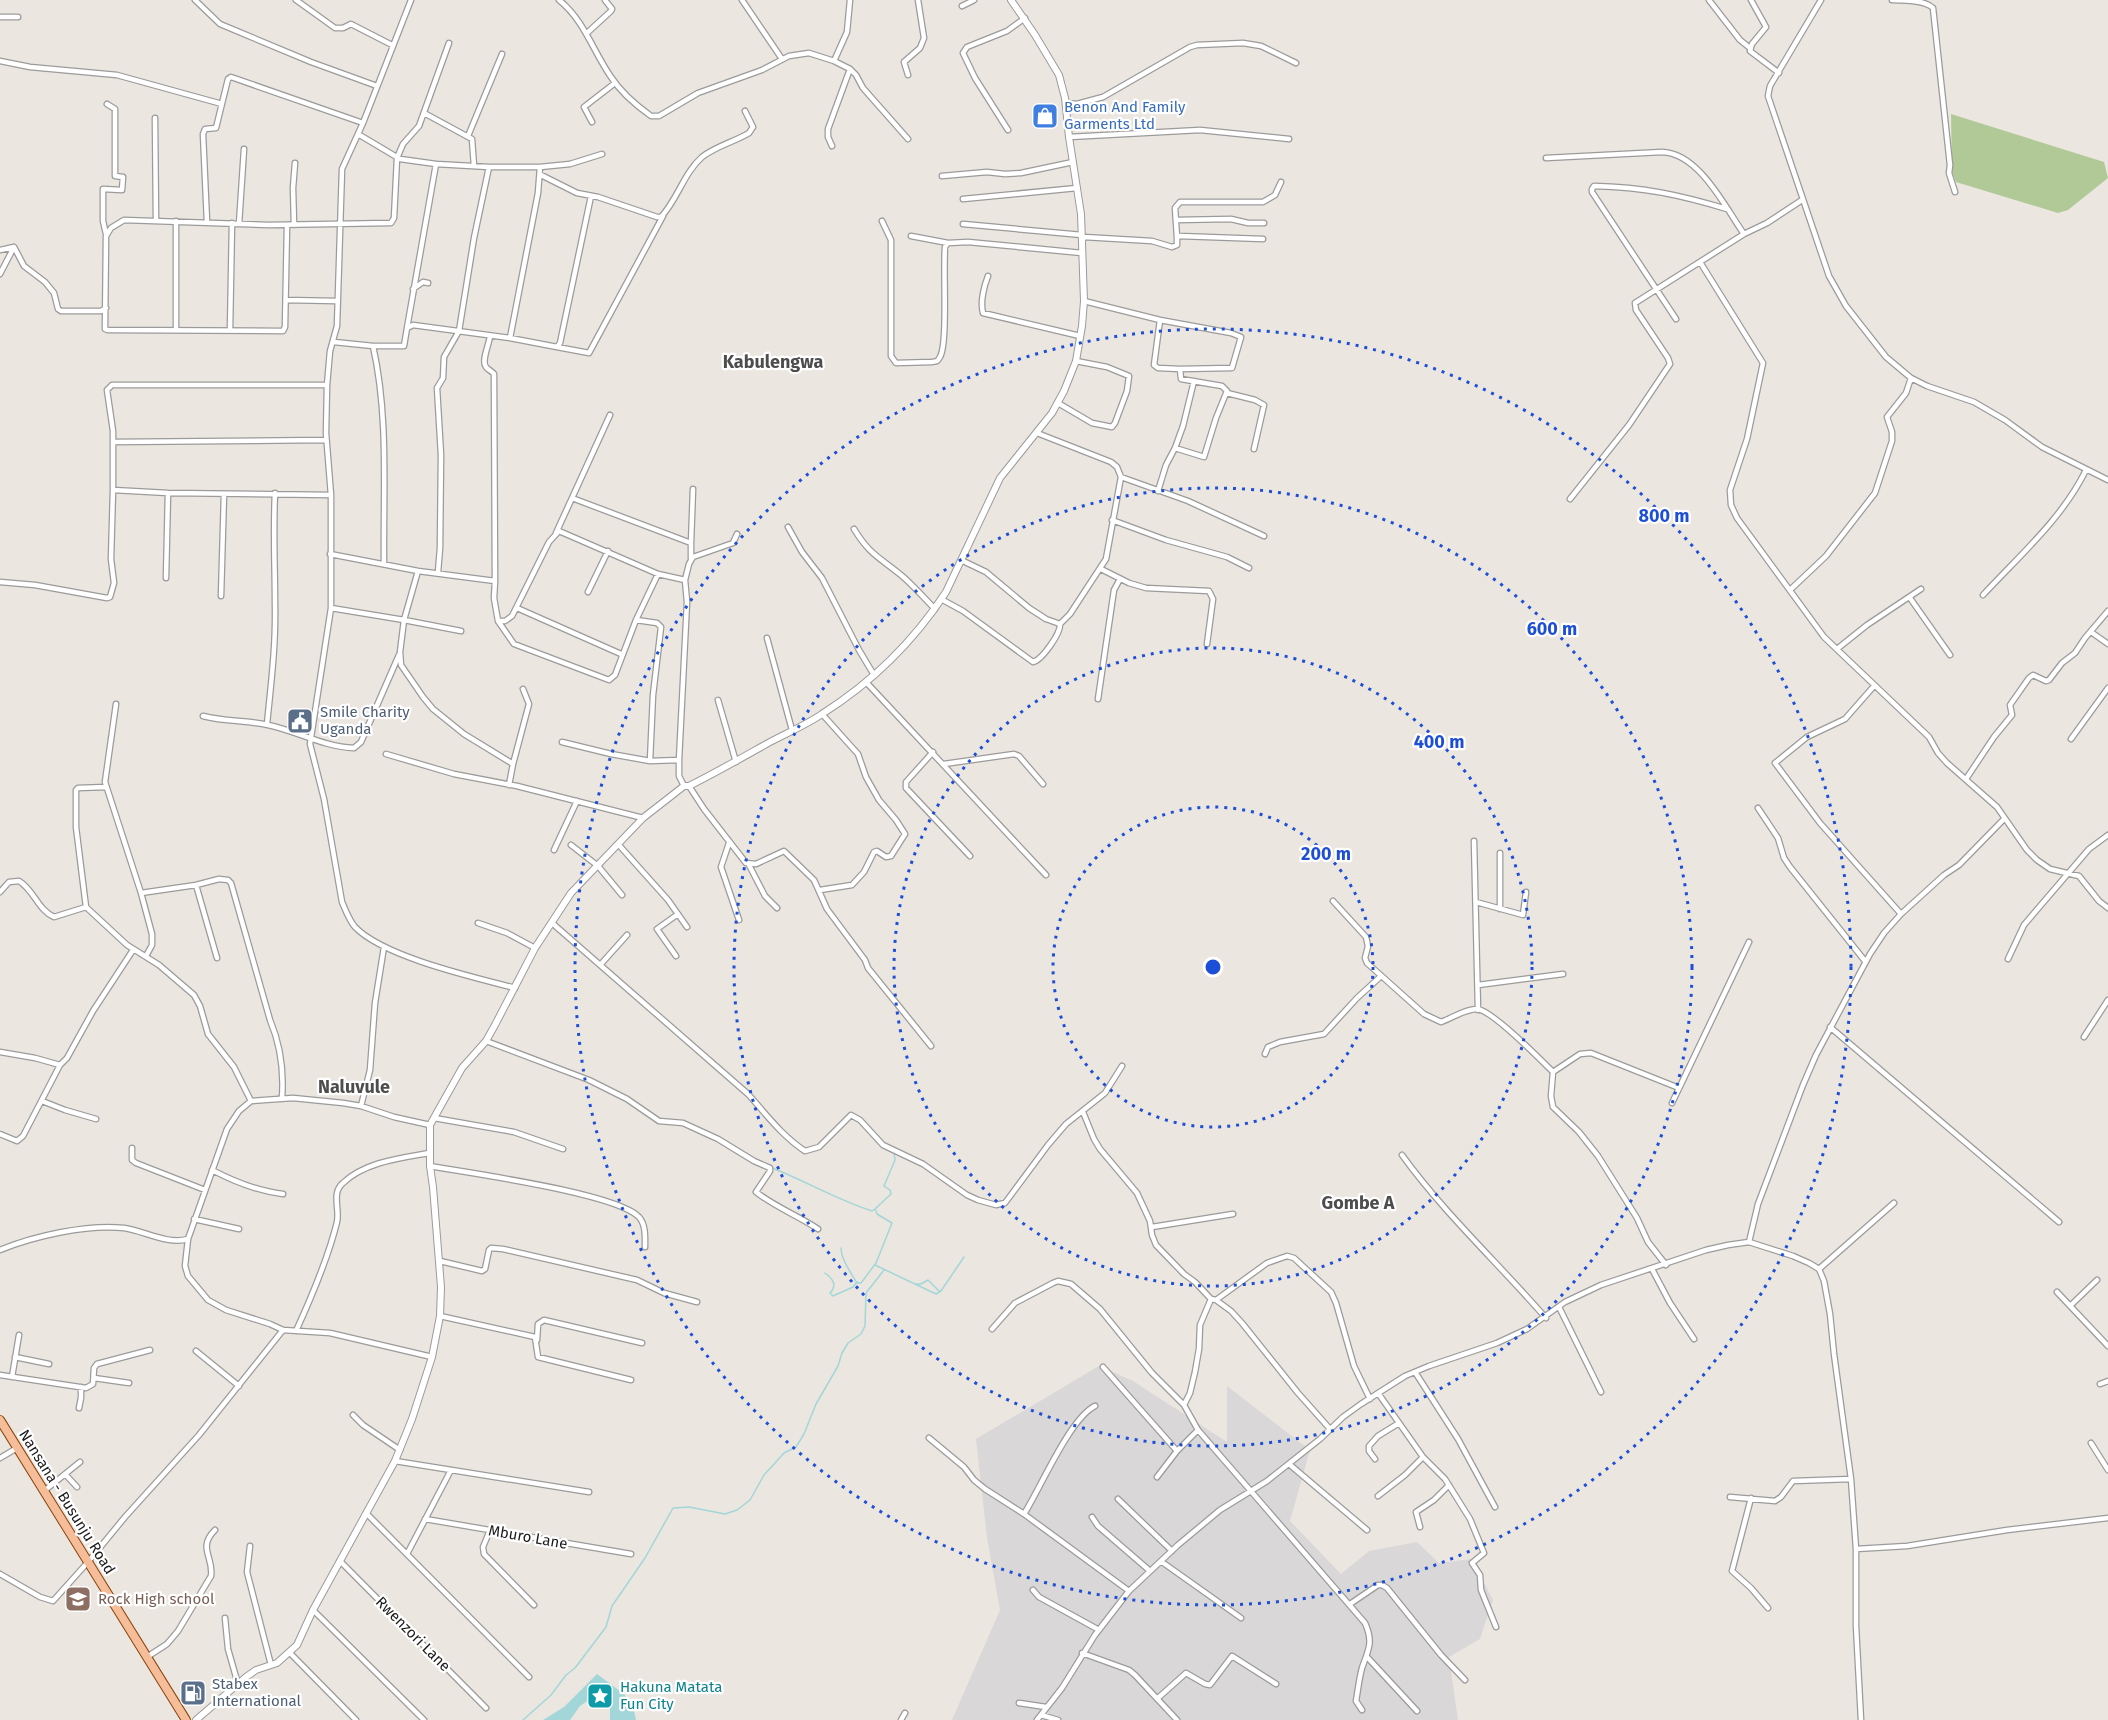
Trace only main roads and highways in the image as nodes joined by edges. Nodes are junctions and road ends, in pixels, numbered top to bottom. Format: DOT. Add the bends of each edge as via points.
graph roads {
  1 [pos="0,1420"];
  2 [pos="186,1720"];
  1 -- 2 [label="main road, Nansana - Busunju Road"];
}
